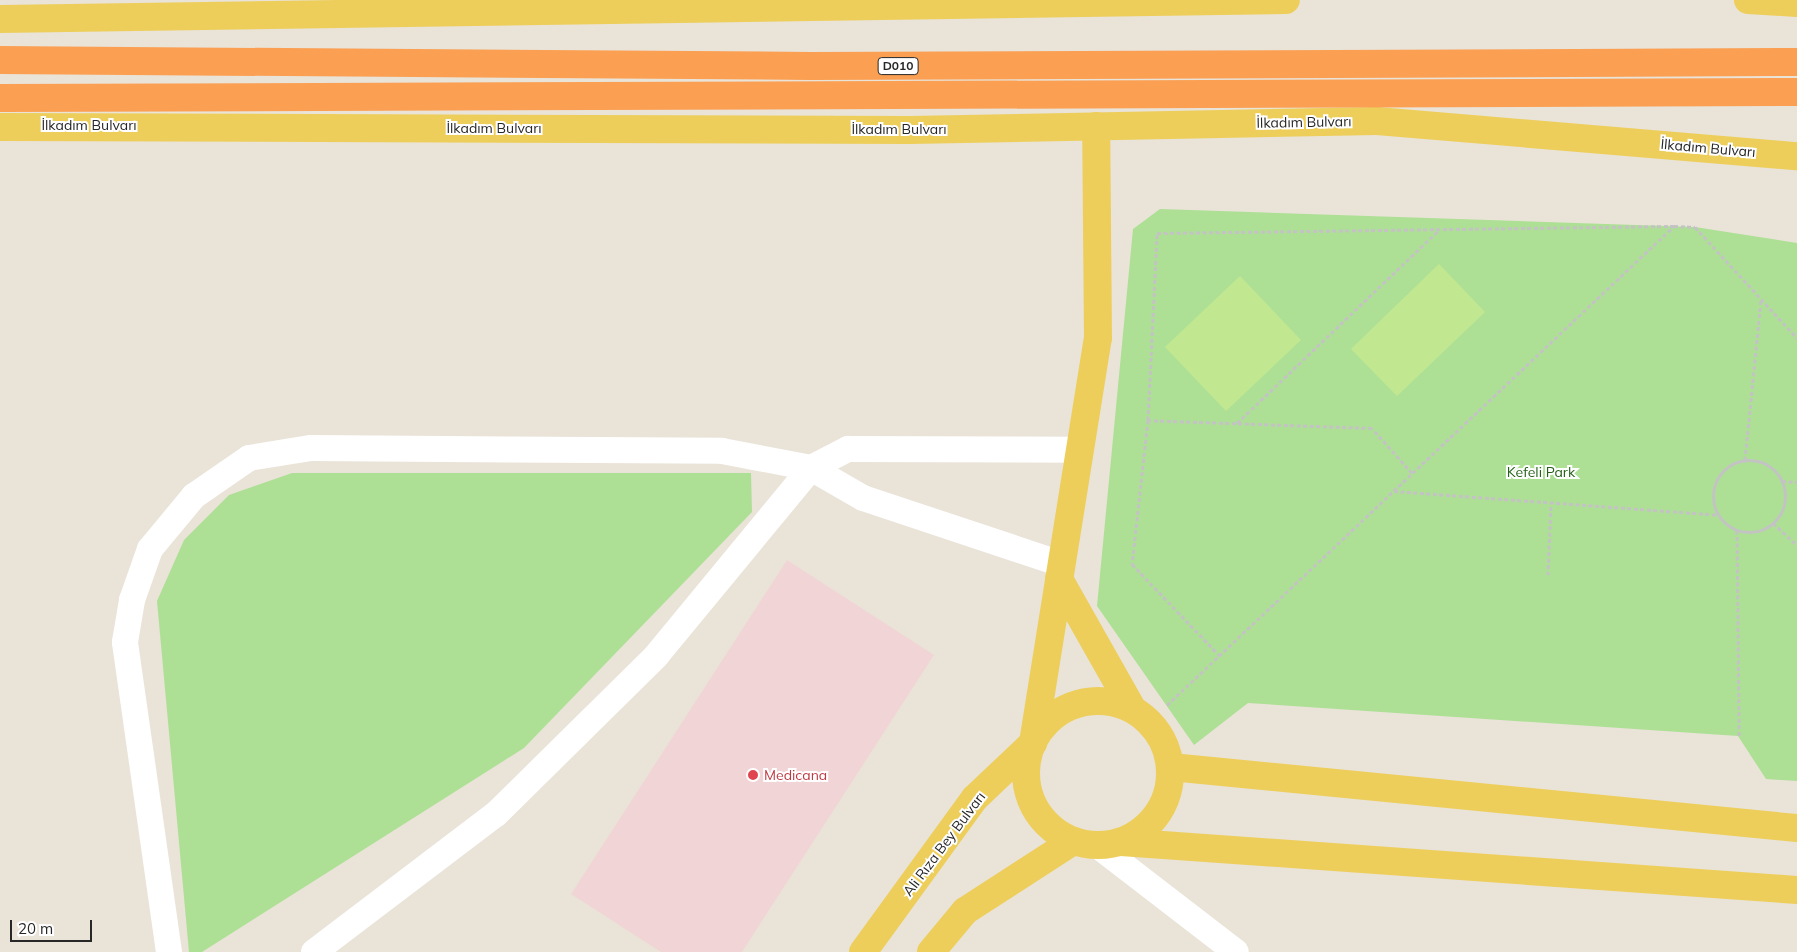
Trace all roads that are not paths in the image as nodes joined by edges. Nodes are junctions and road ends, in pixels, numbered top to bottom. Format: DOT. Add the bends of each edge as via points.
graph roads {
  1 [pos="1286,0"];
  2 [pos="1748,0"];
  3 [pos="1114,1"];
  4 [pos="1797,3"];
  5 [pos="806,4"];
  6 [pos="603,5"];
  7 [pos="510,6"];
  8 [pos="315,7"];
  9 [pos="395,7"];
  10 [pos="85,9"];
  11 [pos="0,20"];
  12 [pos="0,60"];
  13 [pos="1797,62"];
  14 [pos="1797,92"];
  15 [pos="0,98"];
  16 [pos="1096,126"];
  17 [pos="0,127"];
  18 [pos="1797,156"];
  19 [pos="1080,450"];
  20 [pos="811,468"];
  21 [pos="1060,571"];
  22 [pos="1133,710"];
  23 [pos="1033,743"];
  24 [pos="1171,766"];
  25 [pos="1797,828"];
  26 [pos="1097,843"];
  27 [pos="1797,890"];
  28 [pos="168,952"];
  29 [pos="314,952"];
  30 [pos="863,952"];
  31 [pos="931,952"];
  32 [pos="1236,952"];
  1 -- 3 [label="main road"];
  2 -- 4 [label="main road"];
  3 -- 5 [label="main road"];
  5 -- 6 [label="main road"];
  6 -- 7 [label="main road"];
  7 -- 9 [label="main road"];
  8 -- 9 [label="main road"];
  8 -- 10 [label="main road"];
  10 -- 11 [label="main road"];
  12 -- 13 [label="highway, D010" via="811,66"];
  14 -- 15 [label="highway, İlkadım Bulvarı / D010"];
  16 -- 17 [label="main road, İlkadım Bulvarı" via="910,130"];
  16 -- 18 [label="main road, İlkadım Bulvarı" via="1377,121"];
  16 -- 19 [label="main road" via="1098,338"];
  19 -- 20 [label="street" via="848,449"];
  19 -- 21 [label="main road"];
  20 -- 21 [label="street" via="863,498"];
  20 -- 28 [label="street" via="722,451 311,448 249,458 194,496 150,549 132,600 125,642"];
  20 -- 29 [label="street" via="656,656 496,814"];
  21 -- 22 [label="main road"];
  21 -- 23 [label="main road"];
  22 -- 23 [label="main road" via="1110,702 1072,707 1046,723"];
  22 -- 24 [label="main road" via="1151,724 1164,743"];
  23 -- 26 [label="main road" via="1027,766 1031,796 1052,829"];
  23 -- 30 [label="main road, Ali Rıza Bey Bulvarı" via="976,798"];
  24 -- 25 [label="main road"];
  24 -- 26 [label="main road" via="1169,791 1159,813 1142,831"];
  26 -- 27 [label="main road"];
  26 -- 31 [label="main road" via="965,911"];
  26 -- 32 [label="street"];
}
